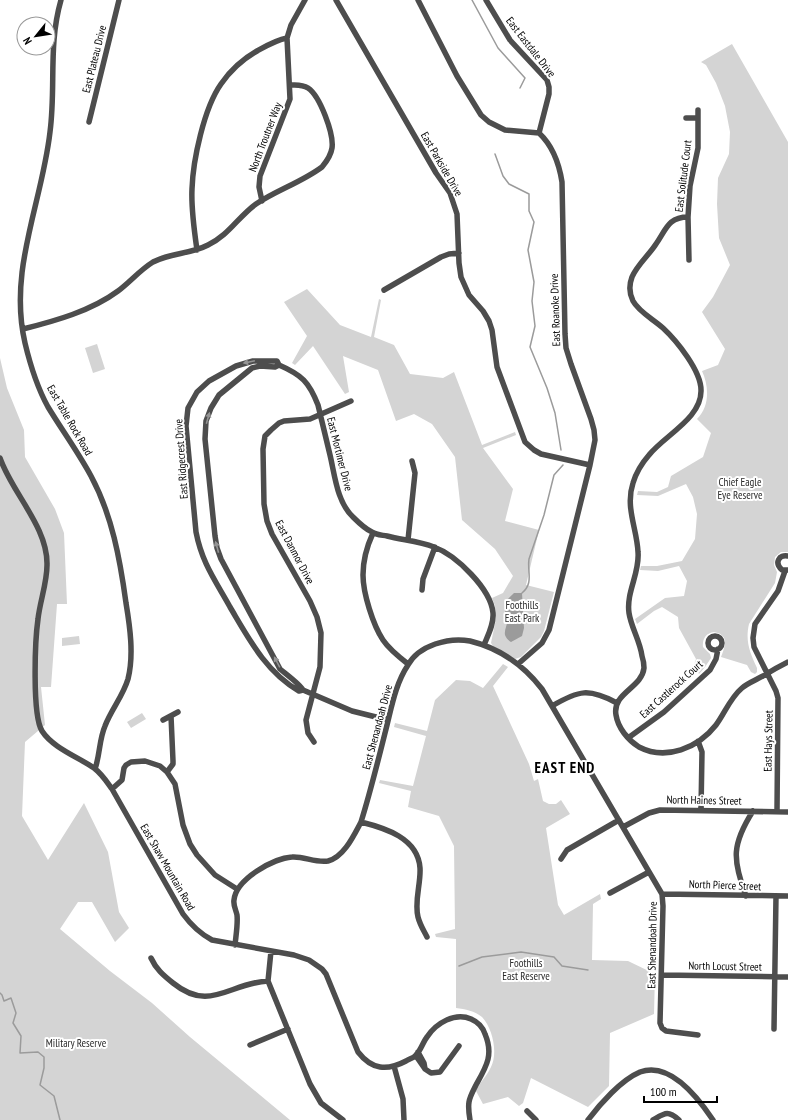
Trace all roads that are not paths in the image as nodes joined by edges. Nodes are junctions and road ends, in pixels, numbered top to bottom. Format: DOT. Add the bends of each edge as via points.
graph roads {
  1 [pos="61,0"];
  2 [pos="119,0"];
  3 [pos="305,0"];
  4 [pos="336,0"];
  5 [pos="418,0"];
  6 [pos="486,0"];
  7 [pos="287,38"];
  8 [pos="290,84"];
  9 [pos="698,110"];
  10 [pos="686,118"];
  11 [pos="698,118"];
  12 [pos="89,122"];
  13 [pos="539,133"];
  14 [pos="262,201"];
  15 [pos="688,217"];
  16 [pos="197,250"];
  17 [pos="459,253"];
  18 [pos="689,260"];
  19 [pos="384,290"];
  20 [pos="22,329"];
  21 [pos="279,365"];
  22 [pos="351,401"];
  23 [pos="320,414"];
  24 [pos="0,458"];
  25 [pos="412,461"];
  26 [pos="590,465"];
  27 [pos="373,533"];
  28 [pos="408,540"];
  29 [pos="435,547"];
  30 [pos="788,556"];
  31 [pos="786,570"];
  32 [pos="422,590"];
  33 [pos="484,645"];
  34 [pos="718,649"];
  35 [pos="788,662"];
  36 [pos="408,664"];
  37 [pos="518,664"];
  38 [pos="767,674"];
  39 [pos="303,690"];
  40 [pos="313,695"];
  41 [pos="617,703"];
  42 [pos="552,706"];
  43 [pos="178,712"];
  44 [pos="171,716"];
  45 [pos="164,720"];
  46 [pos="388,720"];
  47 [pos="628,738"];
  48 [pos="698,741"];
  49 [pos="314,742"];
  50 [pos="95,769"];
  51 [pos="167,772"];
  52 [pos="112,789"];
  53 [pos="701,810"];
  54 [pos="752,811"];
  55 [pos="777,811"];
  56 [pos="788,812"];
  57 [pos="619,820"];
  58 [pos="361,822"];
  59 [pos="623,827"];
  60 [pos="561,859"];
  61 [pos="649,872"];
  62 [pos="237,889"];
  63 [pos="610,893"];
  64 [pos="662,894"];
  65 [pos="746,896"];
  66 [pos="776,896"];
  67 [pos="788,896"];
  68 [pos="427,937"];
  69 [pos="235,945"];
  70 [pos="271,951"];
  71 [pos="151,958"];
  72 [pos="662,975"];
  73 [pos="774,977"];
  74 [pos="788,978"];
  75 [pos="268,981"];
  76 [pos="774,1029"];
  77 [pos="288,1030"];
  78 [pos="698,1035"];
  79 [pos="250,1045"];
  80 [pos="460,1046"];
  81 [pos="417,1054"];
  82 [pos="394,1066"];
  83 [pos="527,1111"];
  84 [pos="343,1120"];
  85 [pos="404,1120"];
  86 [pos="470,1120"];
  87 [pos="536,1120"];
  88 [pos="588,1120"];
  89 [pos="653,1120"];
  90 [pos="679,1120"];
  91 [pos="713,1120"];
  1 -- 20 [label="street, East Table Rock Road" via="53,44 50,132 22,269"];
  2 -- 12 [label="street, East Plateau Drive"];
  3 -- 7 [label="street, North Troutner Way" via="290,25"];
  4 -- 17 [label="street, East Parkside Drive" via="450,193 457,214"];
  5 -- 13 [label="street" via="481,116 505,130"];
  6 -- 13 [label="street, East Eastdale Drive" via="510,40 547,80 549,94"];
  7 -- 8 [label="street, North Troutner Way"];
  7 -- 16 [label="street" via="267,45 244,59 221,84 207,111 192,188"];
  8 -- 14 [label="street, North Troutner Way" via="288,105 260,176"];
  8 -- 14 [label="street" via="302,85 314,94 331,134 332,148 322,167"];
  9 -- 11 [label="street, East Solitude Court"];
  10 -- 11 [label="street"];
  11 -- 15 [label="street, East Solitude Court" via="697,155 690,186"];
  13 -- 26 [label="street, East Roanoke Drive" via="551,147 559,165 562,182 566,348 594,430 595,440"];
  14 -- 16 [label="street" via="250,209 222,237"];
  15 -- 18 [label="street, East Solitude Court"];
  15 -- 41 [label="street" via="676,218 665,228 635,270 630,284 633,301 676,343 691,363 702,388 694,412 648,455 632,485 630,512 638,553 637,568 628,601 629,614 642,653 644,668 638,682"];
  16 -- 20 [label="street" via="153,262 118,291 91,306"];
  17 -- 19 [label="street" via="441,257"];
  17 -- 26 [label="street, East Parkside Drive" via="464,286 489,321 497,367 525,442 541,454"];
  20 -- 50 [label="street, East Table Rock Road" via="34,375 48,406 92,478 105,509 116,542 122,575 130,632 128,680 104,727"];
  21 -- 23 [label="street, East Mortimer Drive" via="295,372 305,381 314,393"];
  39 -- 21 [label="street, East Ridgecrest Drive, one-way" via="280,669 221,559 215,536 205,439 206,421 219,395 252,368"];
  21 -- 39 [label="street, East Ridgecrest Drive, one-way" via="277,361 270,360 245,362 210,381 197,392 188,408 186,426 196,532 205,564 263,659 283,680 299,691"];
  22 -- 23 [label="street, East Danmor Drive"];
  23 -- 27 [label="street, East Mortimer Drive" via="337,488 343,503 351,516"];
  23 -- 40 [label="street, East Danmor Drive" via="310,419 279,423 265,436 263,449 264,504 267,520 272,534 310,601 321,633 320,667"];
  24 -- 50 [label="street, East Shaw Mountain Road" via="36,525 46,551 47,565 38,621 35,682 39,725 52,741"];
  25 -- 28 [label="street" via="414,474"];
  26 -- 37 [label="street, East Roanoke Drive" via="549,630 542,643"];
  27 -- 28 [label="street, East Mortimer Drive"];
  27 -- 36 [label="street" via="365,557 363,576 370,610 375,626 384,641"];
  28 -- 29 [label="street, East Mortimer Drive"];
  29 -- 32 [label="street" via="423,579"];
  29 -- 33 [label="street, East Mortimer Drive" via="463,566 490,601 493,623"];
  30 -- 31 [label="street" via="780,557 778,562 779,568"];
  31 -- 38 [label="street, East Hays Street" via="778,591 759,618 754,630 754,647"];
  33 -- 36 [label="street, East Shenandoah Drive" via="466,640 443,642 424,650"];
  33 -- 37 [label="street, East Shenandoah Drive"];
  34 -- 47 [label="street, East Castlerock Court" via="710,670 664,712"];
  35 -- 38 [label="street"];
  36 -- 46 [label="street, East Shenandoah Drive" via="397,686"];
  37 -- 42 [label="street, East Shenandoah Drive" via="534,679"];
  38 -- 48 [label="street" via="740,689 714,727"];
  38 -- 55 [label="street, East Hays Street" via="776,692 778,705"];
  39 -- 40 [label="street, East Ridgecrest Drive"];
  40 -- 46 [label="street, East Ridgecrest Drive" via="352,711"];
  40 -- 49 [label="street, East Danmor Drive" via="306,720 308,733"];
  41 -- 42 [label="street" via="603,696 586,693 569,696"];
  41 -- 47 [label="street" via="616,718"];
  42 -- 57 [label="street, East Shenandoah Drive"];
  43 -- 44 [label="street"];
  44 -- 45 [label="street"];
  44 -- 51 [label="street" via="173,764"];
  46 -- 58 [label="street, East Shenandoah Drive"];
  47 -- 48 [label="street" via="642,748 660,753 678,751"];
  48 -- 53 [label="street" via="702,752"];
  50 -- 52 [label="street, East Shaw Mountain Road"];
  51 -- 52 [label="street" via="152,762 131,762 124,768 122,780"];
  51 -- 62 [label="street" via="175,784 183,825 190,844 215,875"];
  52 -- 69 [label="street, East Shaw Mountain Road" via="183,914 193,927 212,940"];
  53 -- 54 [label="street, North Haines Street"];
  53 -- 59 [label="street, North Haines Street" via="654,811"];
  54 -- 55 [label="street, North Haines Street"];
  54 -- 65 [label="street" via="736,846 737,868"];
  55 -- 56 [label="street, North Haines Street"];
  57 -- 59 [label="street, East Shenandoah Drive"];
  57 -- 60 [label="street" via="567,850"];
  58 -- 62 [label="street, East Shenandoah Drive" via="353,838 329,861 293,857 276,860 243,882"];
  58 -- 68 [label="street" via="394,833 408,843 415,853 420,868 418,916"];
  59 -- 61 [label="street, East Shenandoah Drive"];
  61 -- 63 [label="street"];
  61 -- 64 [label="street, East Shenandoah Drive"];
  62 -- 69 [label="street" via="234,900 237,919"];
  64 -- 65 [label="street, North Pierce Street"];
  64 -- 72 [label="street, East Shenandoah Drive"];
  65 -- 66 [label="street, North Pierce Street"];
  66 -- 67 [label="street, North Pierce Street"];
  66 -- 73 [label="street"];
  69 -- 70 [label="street, East Shaw Mountain Road"];
  70 -- 75 [label="street"];
  70 -- 82 [label="street, East Shaw Mountain Road" via="309,960 322,969 358,1052 364,1060 374,1066"];
  71 -- 75 [label="street" via="159,971 173,983 185,992 198,996 211,997 257,981"];
  72 -- 73 [label="street, North Locust Street"];
  72 -- 78 [label="street, East Shenandoah Drive" via="662,1028 666,1031"];
  73 -- 74 [label="street, North Locust Street"];
  73 -- 76 [label="street"];
  75 -- 77 [label="street"];
  77 -- 79 [label="street"];
  77 -- 84 [label="street" via="316,1095"];
  80 -- 81 [label="street" via="440,1072 431,1073 425,1069"];
  81 -- 82 [label="street, East Shaw Mountain Road"];
  81 -- 86 [label="street" via="433,1028 446,1020 462,1017 474,1020 484,1031 489,1043 489,1054 484,1071 469,1101"];
  82 -- 85 [label="street" via="403,1099"];
  83 -- 87 [label="street"];
  88 -- 91 [label="street" via="625,1082 641,1072 651,1070 670,1075 679,1081 694,1095"];
  89 -- 90 [label="street" via="668,1113"];
}
